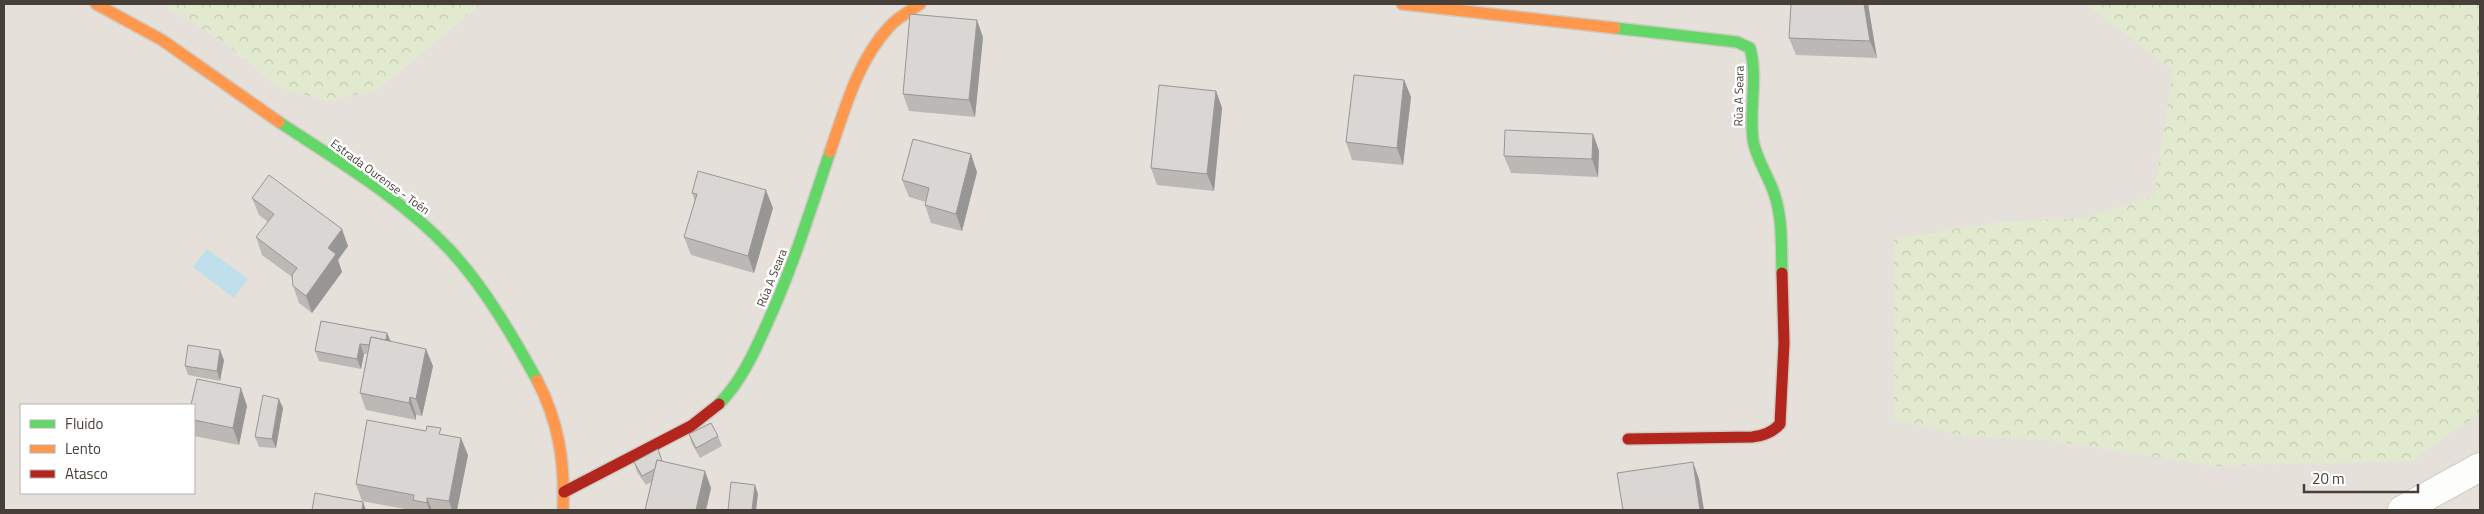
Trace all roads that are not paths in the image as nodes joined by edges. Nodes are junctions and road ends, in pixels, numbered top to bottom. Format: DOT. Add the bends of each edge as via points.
graph roads {
  1 [pos="96,4"];
  2 [pos="920,4"];
  3 [pos="1402,4"];
  4 [pos="1628,439"];
  5 [pos="2480,467"];
  6 [pos="564,492"];
  7 [pos="563,510"];
  8 [pos="2402,510"];
  1 -- 6 [label="street, Estrada Ourense - Toén" via="162,39 400,206 440,240 472,277 539,384 554,419 563,455"];
  2 -- 6 [label="street, Rúa A Seara" via="890,26 869,53 852,88 785,285 756,349 730,393 712,412 691,426"];
  3 -- 4 [label="street, Rúa A Seara" via="1737,42 1750,48 1754,77 1751,105 1753,141 1780,216 1784,343 1780,424 1764,436"];
  5 -- 8 [label="street"];
  6 -- 7 [label="street, Estrada Ourense - Toén"];
}
